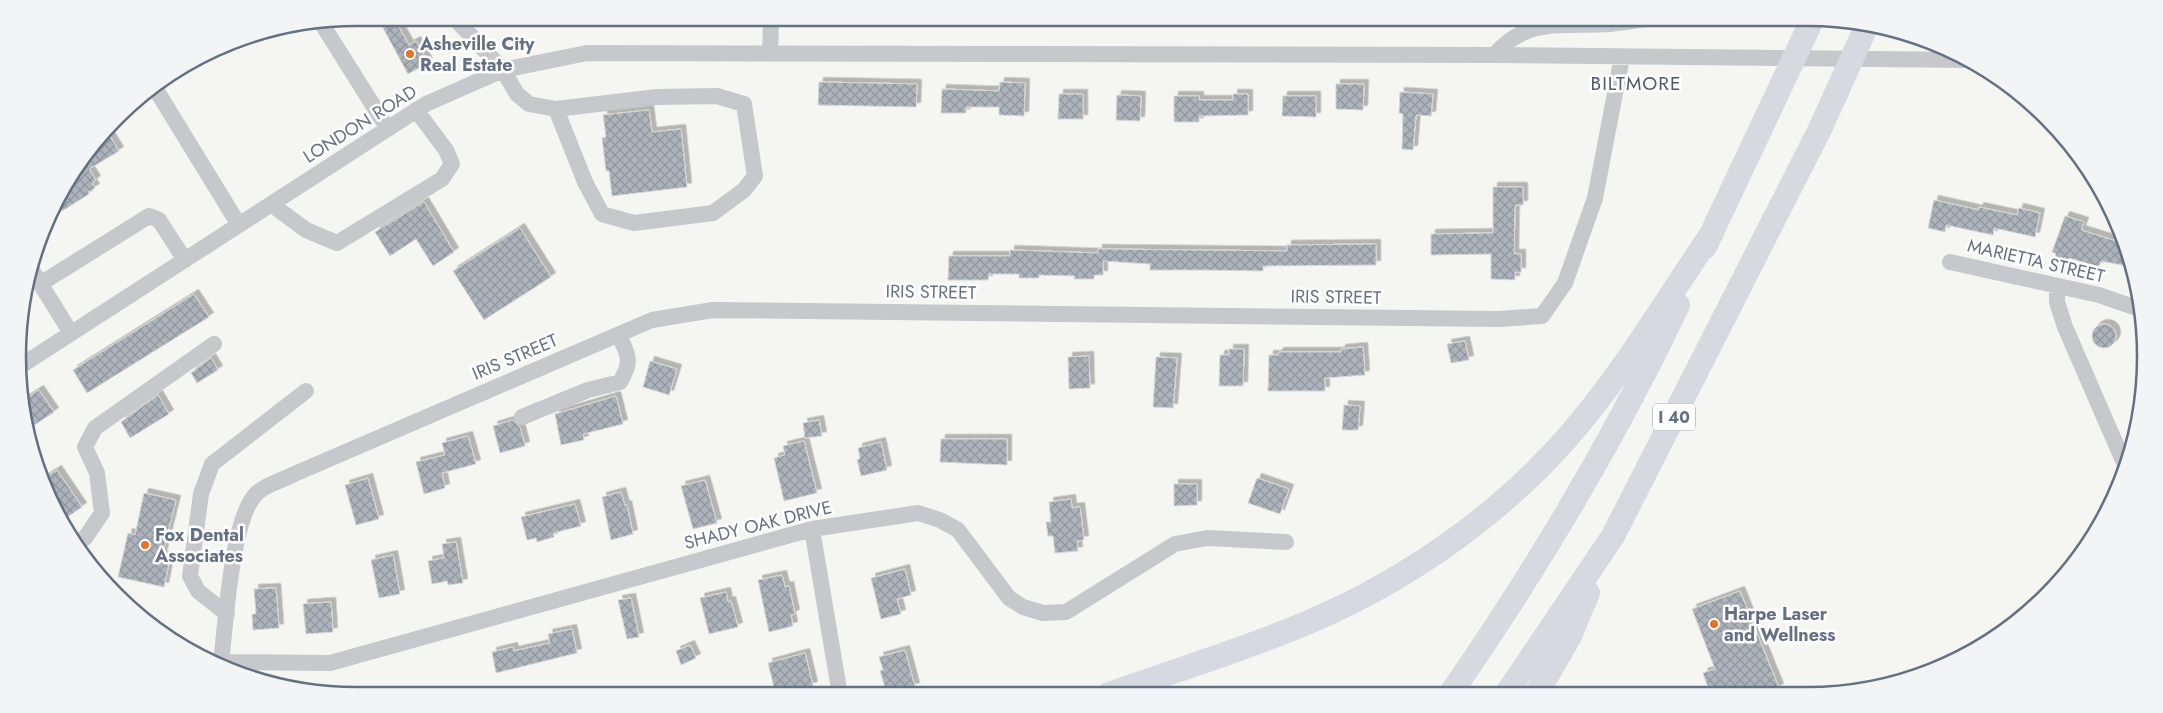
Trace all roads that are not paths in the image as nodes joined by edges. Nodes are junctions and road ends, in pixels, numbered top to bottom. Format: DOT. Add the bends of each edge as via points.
graph roads {
  1 [pos="462,26"];
  2 [pos="770,26"];
  3 [pos="1545,26"];
  4 [pos="1809,26"];
  5 [pos="324,28"];
  6 [pos="1864,32"];
  7 [pos="770,54"];
  8 [pos="1494,55"];
  9 [pos="1622,57"];
  10 [pos="1953,60"];
  11 [pos="502,70"];
  12 [pos="158,92"];
  13 [pos="556,108"];
  14 [pos="416,110"];
  15 [pos="388,129"];
  16 [pos="271,204"];
  17 [pos="239,225"];
  18 [pos="1712,233"];
  19 [pos="185,260"];
  20 [pos="1950,262"];
  21 [pos="36,278"];
  22 [pos="2057,286"];
  23 [pos="2133,307"];
  24 [pos="71,334"];
  25 [pos="619,335"];
  26 [pos="214,344"];
  27 [pos="26,362"];
  28 [pos="306,391"];
  29 [pos="522,417"];
  30 [pos="2121,456"];
  31 [pos="812,529"];
  32 [pos="1613,536"];
  33 [pos="82,540"];
  34 [pos="1286,542"];
  35 [pos="227,614"];
  36 [pos="221,658"];
  37 [pos="230,662"];
  38 [pos="839,687"];
  39 [pos="1129,687"];
  40 [pos="1455,687"];
  41 [pos="1511,687"];
  42 [pos="1540,687"];
  1 -- 11 [label="street"];
  2 -- 7 [label="street"];
  3 -- 8 [label="street" via="1509,39"];
  4 -- 18 [label="highway, I 40"];
  5 -- 15 [label="street"];
  6 -- 32 [label="highway, I 40" via="1820,129"];
  7 -- 8 [label="street, LONDON ROAD"];
  7 -- 11 [label="street, LONDON ROAD" via="586,53"];
  8 -- 9 [label="street, LONDON ROAD"];
  9 -- 10 [label="street, LONDON ROAD"];
  9 -- 25 [label="street, IRIS STREET" via="1593,206 1565,283 1542,316 1499,319 713,310 652,320"];
  11 -- 13 [label="street" via="517,94 530,104"];
  11 -- 14 [label="street, LONDON ROAD"];
  12 -- 17 [label="street"];
  13 -- 13 [label="street" via="657,97 717,96 744,104 755,176 744,190 713,213 634,223 602,214 585,182"];
  14 -- 15 [label="street, LONDON ROAD"];
  14 -- 16 [label="street" via="446,150 452,164 442,179 337,243 306,230"];
  15 -- 16 [label="street, LONDON ROAD"];
  16 -- 17 [label="street, LONDON ROAD"];
  17 -- 19 [label="street, LONDON ROAD"];
  18 -- 39 [label="highway" via="1610,383 1566,439 1469,530 1363,596 1288,631"];
  18 -- 40 [label="highway, I 40" via="1671,320 1582,485 1489,638"];
  19 -- 21 [label="street" via="159,220 149,216"];
  19 -- 24 [label="street, LONDON ROAD"];
  20 -- 22 [label="street, MARIETTA STREET"];
  21 -- 24 [label="street"];
  22 -- 23 [label="street, MARIETTA STREET"];
  22 -- 30 [label="street" via="2057,302 2065,327"];
  24 -- 27 [label="street, LONDON ROAD"];
  25 -- 29 [label="street" via="628,355 628,368 620,382 588,390"];
  25 -- 35 [label="street, IRIS STREET" via="257,493 246,511 237,538"];
  26 -- 33 [label="street" via="95,428 85,446 97,473 102,513"];
  28 -- 35 [label="street" via="212,464 201,494 190,576 198,591"];
  31 -- 34 [label="street, SHADY OAK DRIVE" via="918,513 940,520 958,530 1009,598 1043,613 1066,612 1175,544 1207,538"];
  31 -- 37 [label="street, SHADY OAK DRIVE" via="330,663"];
  31 -- 38 [label="street"];
  32 -- 41 [label="highway, I 40"];
  32 -- 42 [label="highway" via="1569,638"];
  35 -- 36 [label="street, IRIS STREET"];
}
